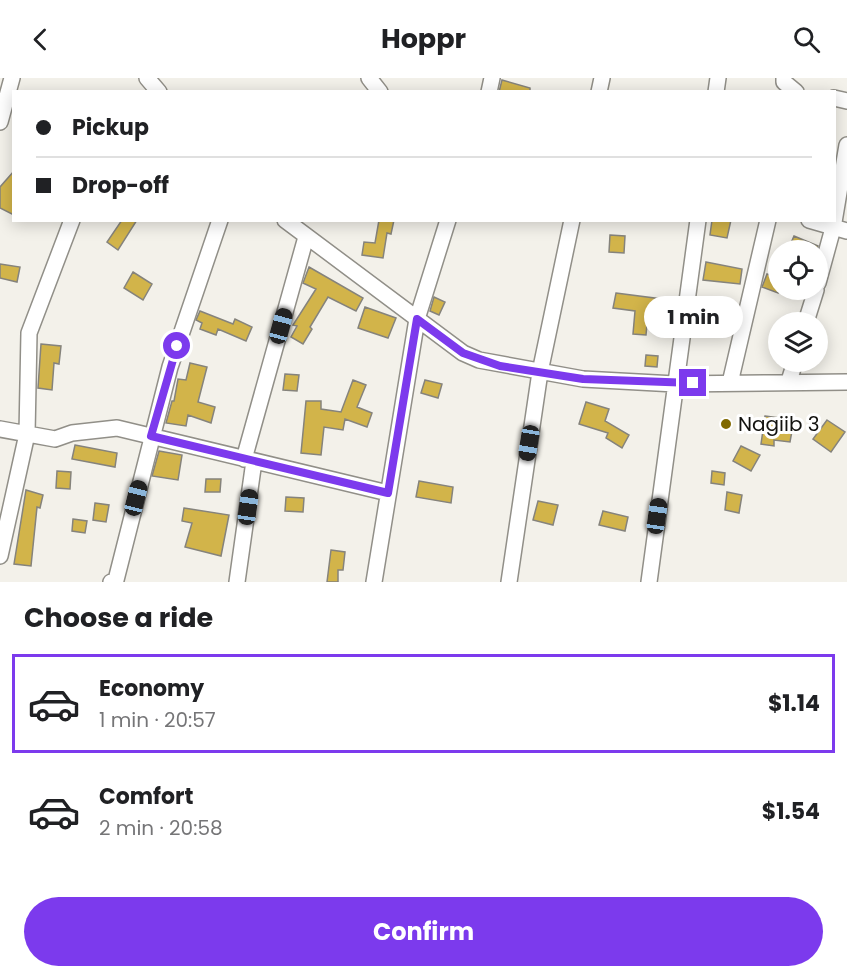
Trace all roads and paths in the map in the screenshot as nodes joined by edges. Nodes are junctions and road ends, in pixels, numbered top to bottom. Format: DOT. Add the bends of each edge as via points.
graph roads {
  1 [pos="12,78"];
  2 [pos="146,78"];
  3 [pos="369,78"];
  4 [pos="784,78"];
  5 [pos="157,90"];
  6 [pos="378,90"];
  7 [pos="794,90"];
  8 [pos="0,122"];
  9 [pos="847,145"];
  10 [pos="71,222"];
  11 [pos="218,222"];
  12 [pos="287,222"];
  13 [pos="447,222"];
  14 [pos="572,222"];
  15 [pos="698,222"];
  16 [pos="768,222"];
  17 [pos="816,222"];
  18 [pos="840,229"];
  19 [pos="306,237"];
  20 [pos="828,258"];
  21 [pos="417,319"];
  22 [pos="540,372"];
  23 [pos="792,372"];
  24 [pos="789,381"];
  25 [pos="730,382"];
  26 [pos="847,382"];
  27 [pos="675,384"];
  28 [pos="0,429"];
  29 [pos="27,434"];
  30 [pos="151,436"];
  31 [pos="249,460"];
  32 [pos="388,493"];
  33 [pos="0,556"];
  34 [pos="111,582"];
  35 [pos="237,582"];
  36 [pos="374,582"];
  37 [pos="509,582"];
  38 [pos="649,582"];
  1 -- 8 [label="street"];
  2 -- 5 [label="street"];
  3 -- 6 [label="street"];
  4 -- 7 [label="street"];
  9 -- 18 [label="street"];
  10 -- 29 [label="street" via="29,333"];
  11 -- 30 [label="street"];
  12 -- 19 [label="street"];
  13 -- 21 [label="street"];
  14 -- 22 [label="street"];
  15 -- 27 [label="street"];
  16 -- 25 [label="street"];
  17 -- 18 [label="street"];
  18 -- 20 [label="street"];
  19 -- 21 [label="street"];
  19 -- 31 [label="street"];
  21 -- 22 [label="street" via="479,360"];
  21 -- 32 [label="street"];
  22 -- 27 [label="street" via="583,379"];
  22 -- 37 [label="street"];
  23 -- 24 [label="street"];
  24 -- 25 [label="street"];
  24 -- 26 [label="street"];
  25 -- 27 [label="street"];
  27 -- 38 [label="street"];
  28 -- 29 [label="street"];
  29 -- 30 [label="street" via="55,439 117,428"];
  29 -- 33 [label="street"];
  30 -- 31 [label="street"];
  30 -- 34 [label="street" via="116,580"];
  31 -- 32 [label="street"];
  31 -- 35 [label="street"];
  32 -- 36 [label="street"];
}
